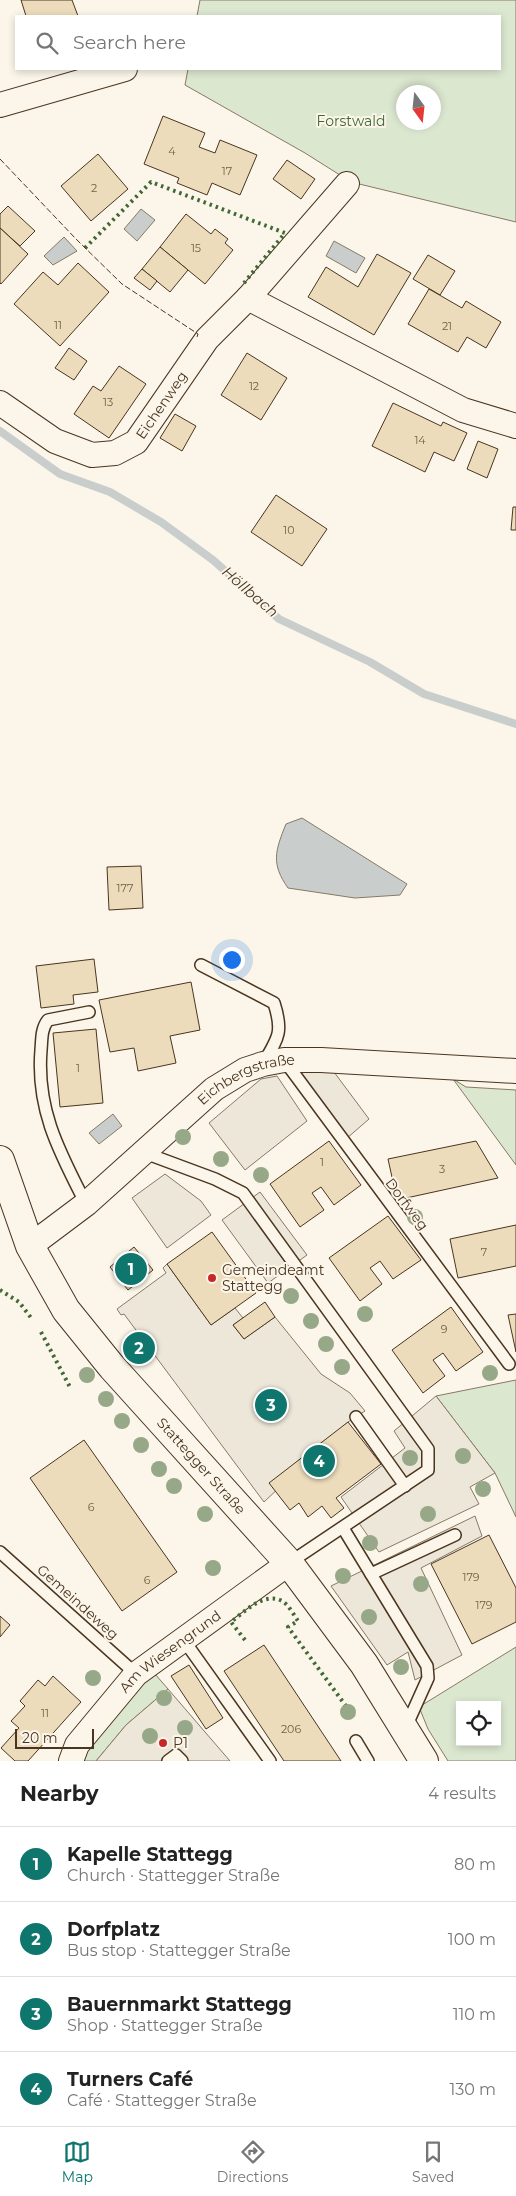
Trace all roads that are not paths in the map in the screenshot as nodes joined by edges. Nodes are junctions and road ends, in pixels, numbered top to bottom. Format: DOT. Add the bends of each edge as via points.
graph roads {
  1 [pos="122,70"];
  2 [pos="0,105"];
  3 [pos="347,184"];
  4 [pos="248,298"];
  5 [pos="0,402"];
  6 [pos="516,426"];
  7 [pos="201,965"];
  8 [pos="89,1012"];
  9 [pos="274,1062"];
  10 [pos="516,1071"];
  11 [pos="145,1153"];
  12 [pos="2,1176"];
  13 [pos="86,1204"];
  14 [pos="30,1246"];
  15 [pos="509,1364"];
  16 [pos="356,1417"];
  17 [pos="405,1486"];
  18 [pos="343,1528"];
  19 [pos="455,1535"];
  20 [pos="0,1552"];
  21 [pos="290,1563"];
  22 [pos="371,1574"];
  23 [pos="184,1639"];
  24 [pos="136,1674"];
  25 [pos="405,1731"];
  26 [pos="356,1740"];
  27 [pos="71,1761"];
  28 [pos="168,1761"];
  29 [pos="182,1761"];
  30 [pos="270,1761"];
  31 [pos="368,1761"];
  32 [pos="424,1761"];
  1 -- 2 [label="street"];
  3 -- 4 [label="street, Eichenweg"];
  4 -- 5 [label="street, Eichenweg" via="207,339 136,442 115,454 92,455 55,441"];
  4 -- 6 [label="street" via="463,410"];
  7 -- 9 [label="lane" via="274,1002 280,1022"];
  8 -- 13 [label="lane" via="48,1020 43,1026 39,1070 45,1109 55,1142"];
  9 -- 10 [label="street, Eichbergstraße" via="352,1061"];
  9 -- 11 [label="street, Eichbergstraße" via="246,1070 214,1089"];
  9 -- 15 [label="lane, Dorfweg"];
  11 -- 13 [label="street, Eichbergstraße"];
  11 -- 17 [label="lane" via="243,1193 428,1449 428,1470"];
  12 -- 14 [label="main road, Stattegger Straße"];
  13 -- 14 [label="street, Eichbergstraße"];
  14 -- 21 [label="main road, Stattegger Straße" via="66,1310 112,1367"];
  16 -- 17 [label="lane"];
  17 -- 18 [label="lane"];
  18 -- 21 [label="lane"];
  18 -- 22 [label="lane"];
  19 -- 22 [label="lane"];
  20 -- 24 [label="lane, Gemeindeweg"];
  21 -- 23 [label="street, Am Wiesengrund"];
  21 -- 25 [label="main road, Stattegger Straße" via="364,1664"];
  22 -- 25 [label="lane" via="427,1666 428,1678"];
  23 -- 24 [label="street, Am Wiesengrund"];
  23 -- 30 [label="lane"];
  24 -- 27 [label="street, Am Wiesengrund" via="77,1745"];
  25 -- 32 [label="main road, Stattegger Straße"];
  26 -- 31 [label="lane"];
  28 -- 29 [label="lane" via="176,1755"];
}
